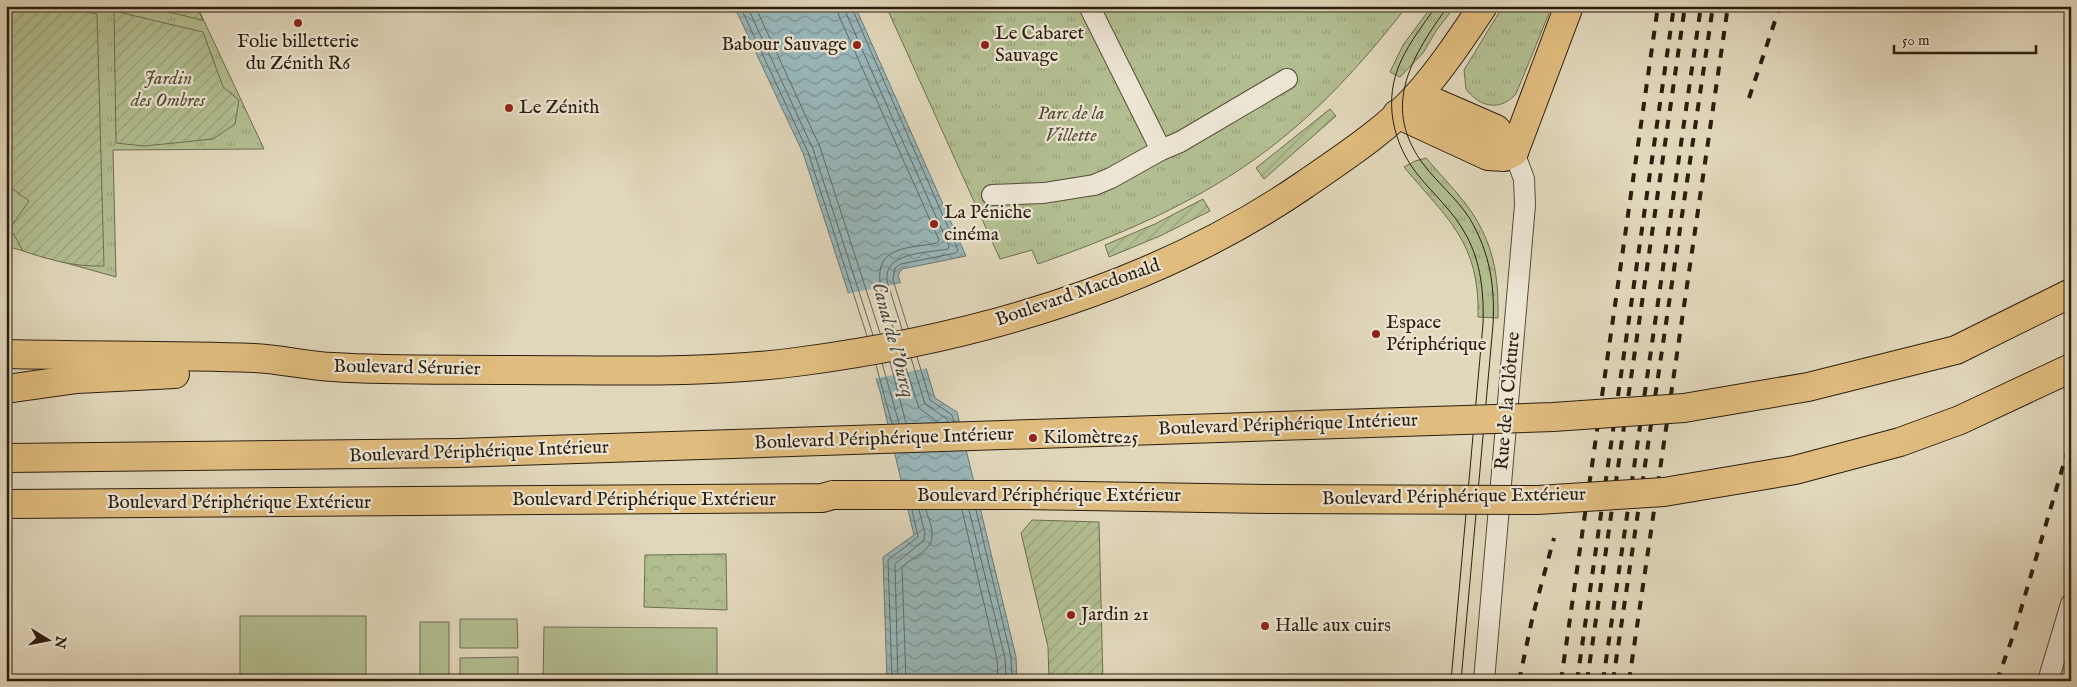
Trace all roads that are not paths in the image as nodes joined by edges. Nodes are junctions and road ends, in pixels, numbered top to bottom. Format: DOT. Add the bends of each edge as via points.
graph roads {
  1 [pos="1089,6"];
  2 [pos="1484,6"];
  3 [pos="1569,6"];
  4 [pos="1287,79"];
  5 [pos="1418,94"];
  6 [pos="1397,114"];
  7 [pos="1161,150"];
  8 [pos="1514,152"];
  9 [pos="992,195"];
  10 [pos="2071,293"];
  11 [pos="6,354"];
  12 [pos="808,360"];
  13 [pos="332,368"];
  14 [pos="2071,368"];
  15 [pos="6,370"];
  16 [pos="177,374"];
  17 [pos="6,389"];
  18 [pos="6,446"];
  19 [pos="6,458"];
  20 [pos="121,458"];
  21 [pos="129,503"];
  22 [pos="6,504"];
  23 [pos="6,523"];
  24 [pos="2071,604"];
  25 [pos="1484,681"];
  26 [pos="2048,681"];
  1 -- 7 [label="street"];
  2 -- 5 [label="main road, Boulevard Macdonald"];
  3 -- 8 [label="main road"];
  4 -- 7 [label="street"];
  5 -- 6 [label="main road, Boulevard Macdonald"];
  5 -- 8 [label="main road" via="1496,130"];
  6 -- 8 [label="main road" via="1488,156 1504,157"];
  6 -- 12 [label="main road, Boulevard Macdonald" via="1355,150 1266,210 1112,285 1029,313 932,338"];
  7 -- 9 [label="street" via="1094,185 1044,193"];
  8 -- 25 [label="street, Rue de la Clôture" via="1524,179 1525,206"];
  10 -- 20 [label="main road, Boulevard Périphérique Intérieur, bridge" via="1956,350 1808,387 1684,408 1534,417 458,453"];
  11 -- 13 [label="main road, Boulevard Sérurier" via="259,358"];
  12 -- 13 [label="main road, Boulevard Sérurier" via="650,370"];
  13 -- 16 [label="main road" via="270,375"];
  14 -- 21 [label="main road, Boulevard Périphérique Extérieur, bridge" via="1960,420 1900,442 1795,470 1664,492 1538,500 833,495 822,498"];
  15 -- 16 [label="main road" via="83,369"];
  16 -- 17 [label="main road" via="77,379"];
  18 -- 20 [label="main road"];
  19 -- 20 [label="main road, Boulevard Périphérique Intérieur"];
  21 -- 22 [label="main road, Boulevard Périphérique Extérieur"];
  21 -- 23 [label="main road" via="44,520"];
  24 -- 26 [label="street"];
}
